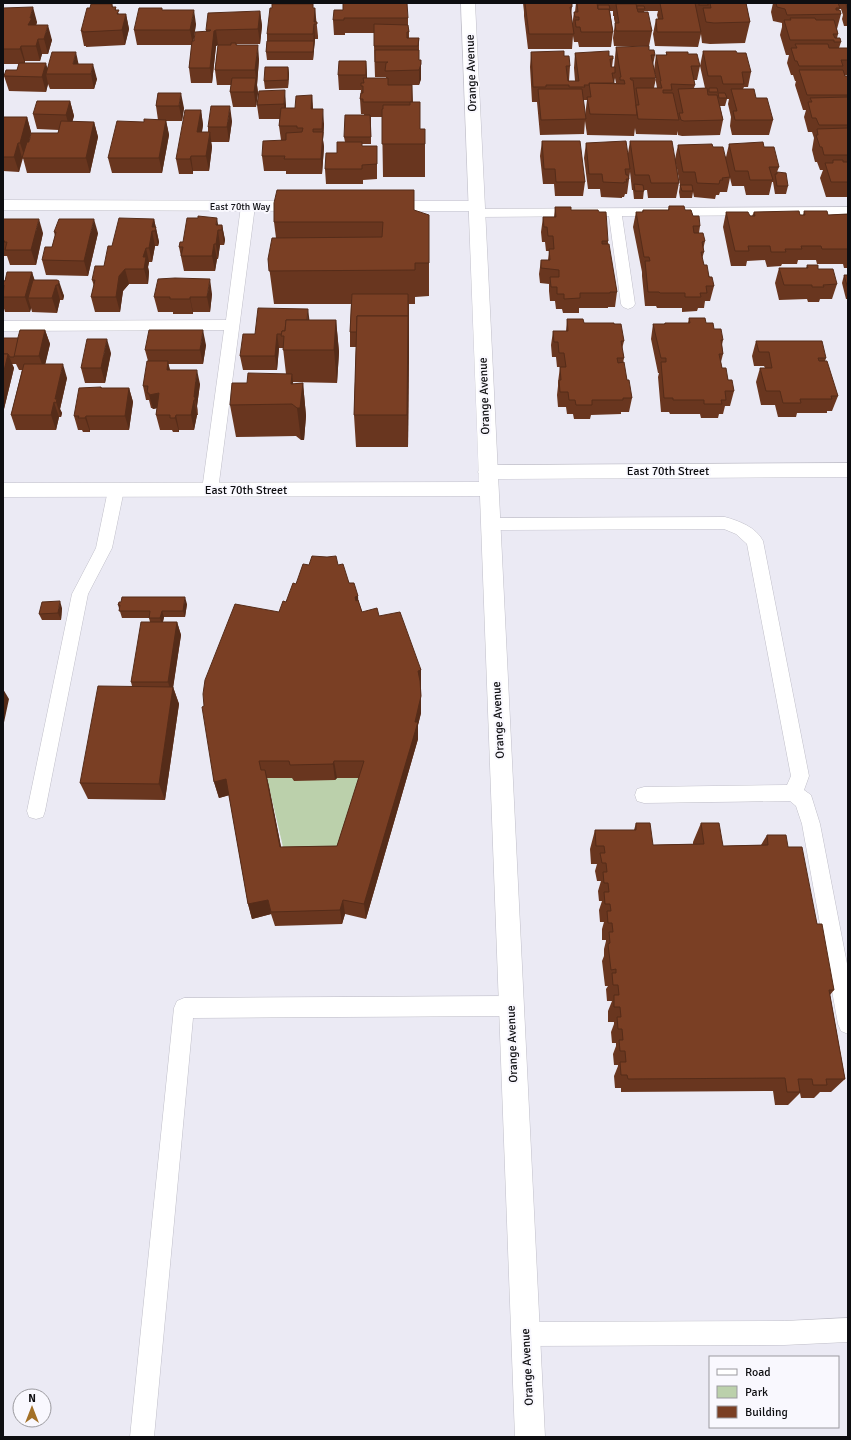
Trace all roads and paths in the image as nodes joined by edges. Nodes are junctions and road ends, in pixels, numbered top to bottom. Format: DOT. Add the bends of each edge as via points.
graph roads {
  1 [pos="468,3"];
  2 [pos="3,205"];
  3 [pos="248,206"];
  4 [pos="319,206"];
  5 [pos="366,206"];
  6 [pos="476,210"];
  7 [pos="848,212"];
  8 [pos="615,213"];
  9 [pos="628,304"];
  10 [pos="233,325"];
  11 [pos="3,326"];
  12 [pos="848,470"];
  13 [pos="488,480"];
  14 [pos="3,490"];
  15 [pos="116,490"];
  16 [pos="210,490"];
  17 [pos="490,524"];
  18 [pos="793,794"];
  19 [pos="644,795"];
  20 [pos="36,811"];
  21 [pos="511,1006"];
  22 [pos="848,1024"];
  23 [pos="848,1330"];
  24 [pos="525,1334"];
  25 [pos="142,1437"];
  26 [pos="530,1437"];
  1 -- 6 [label="street, Orange Avenue"];
  2 -- 3 [label="street, East 70th Way"];
  3 -- 4 [label="street, East 70th Way"];
  3 -- 10 [label="lane"];
  5 -- 6 [label="street"];
  6 -- 8 [label="lane"];
  6 -- 13 [label="street, Orange Avenue"];
  7 -- 8 [label="lane"];
  8 -- 9 [label="lane"];
  10 -- 11 [label="lane"];
  10 -- 16 [label="lane"];
  12 -- 13 [label="street, East 70th Street"];
  13 -- 16 [label="street, East 70th Street"];
  13 -- 17 [label="street, Orange Avenue"];
  14 -- 15 [label="street, East 70th Street"];
  15 -- 16 [label="street, East 70th Street"];
  15 -- 20 [label="lane" via="104,548 80,594"];
  17 -- 18 [label="lane" via="725,523 742,530 755,541 800,776"];
  17 -- 21 [label="street, Orange Avenue"];
  18 -- 19 [label="lane"];
  18 -- 22 [label="lane" via="804,801 811,824"];
  21 -- 24 [label="street, Orange Avenue"];
  21 -- 25 [label="lane" via="184,1008"];
  23 -- 24 [label="lane" via="784,1334"];
  24 -- 26 [label="street, Orange Avenue"];
}
